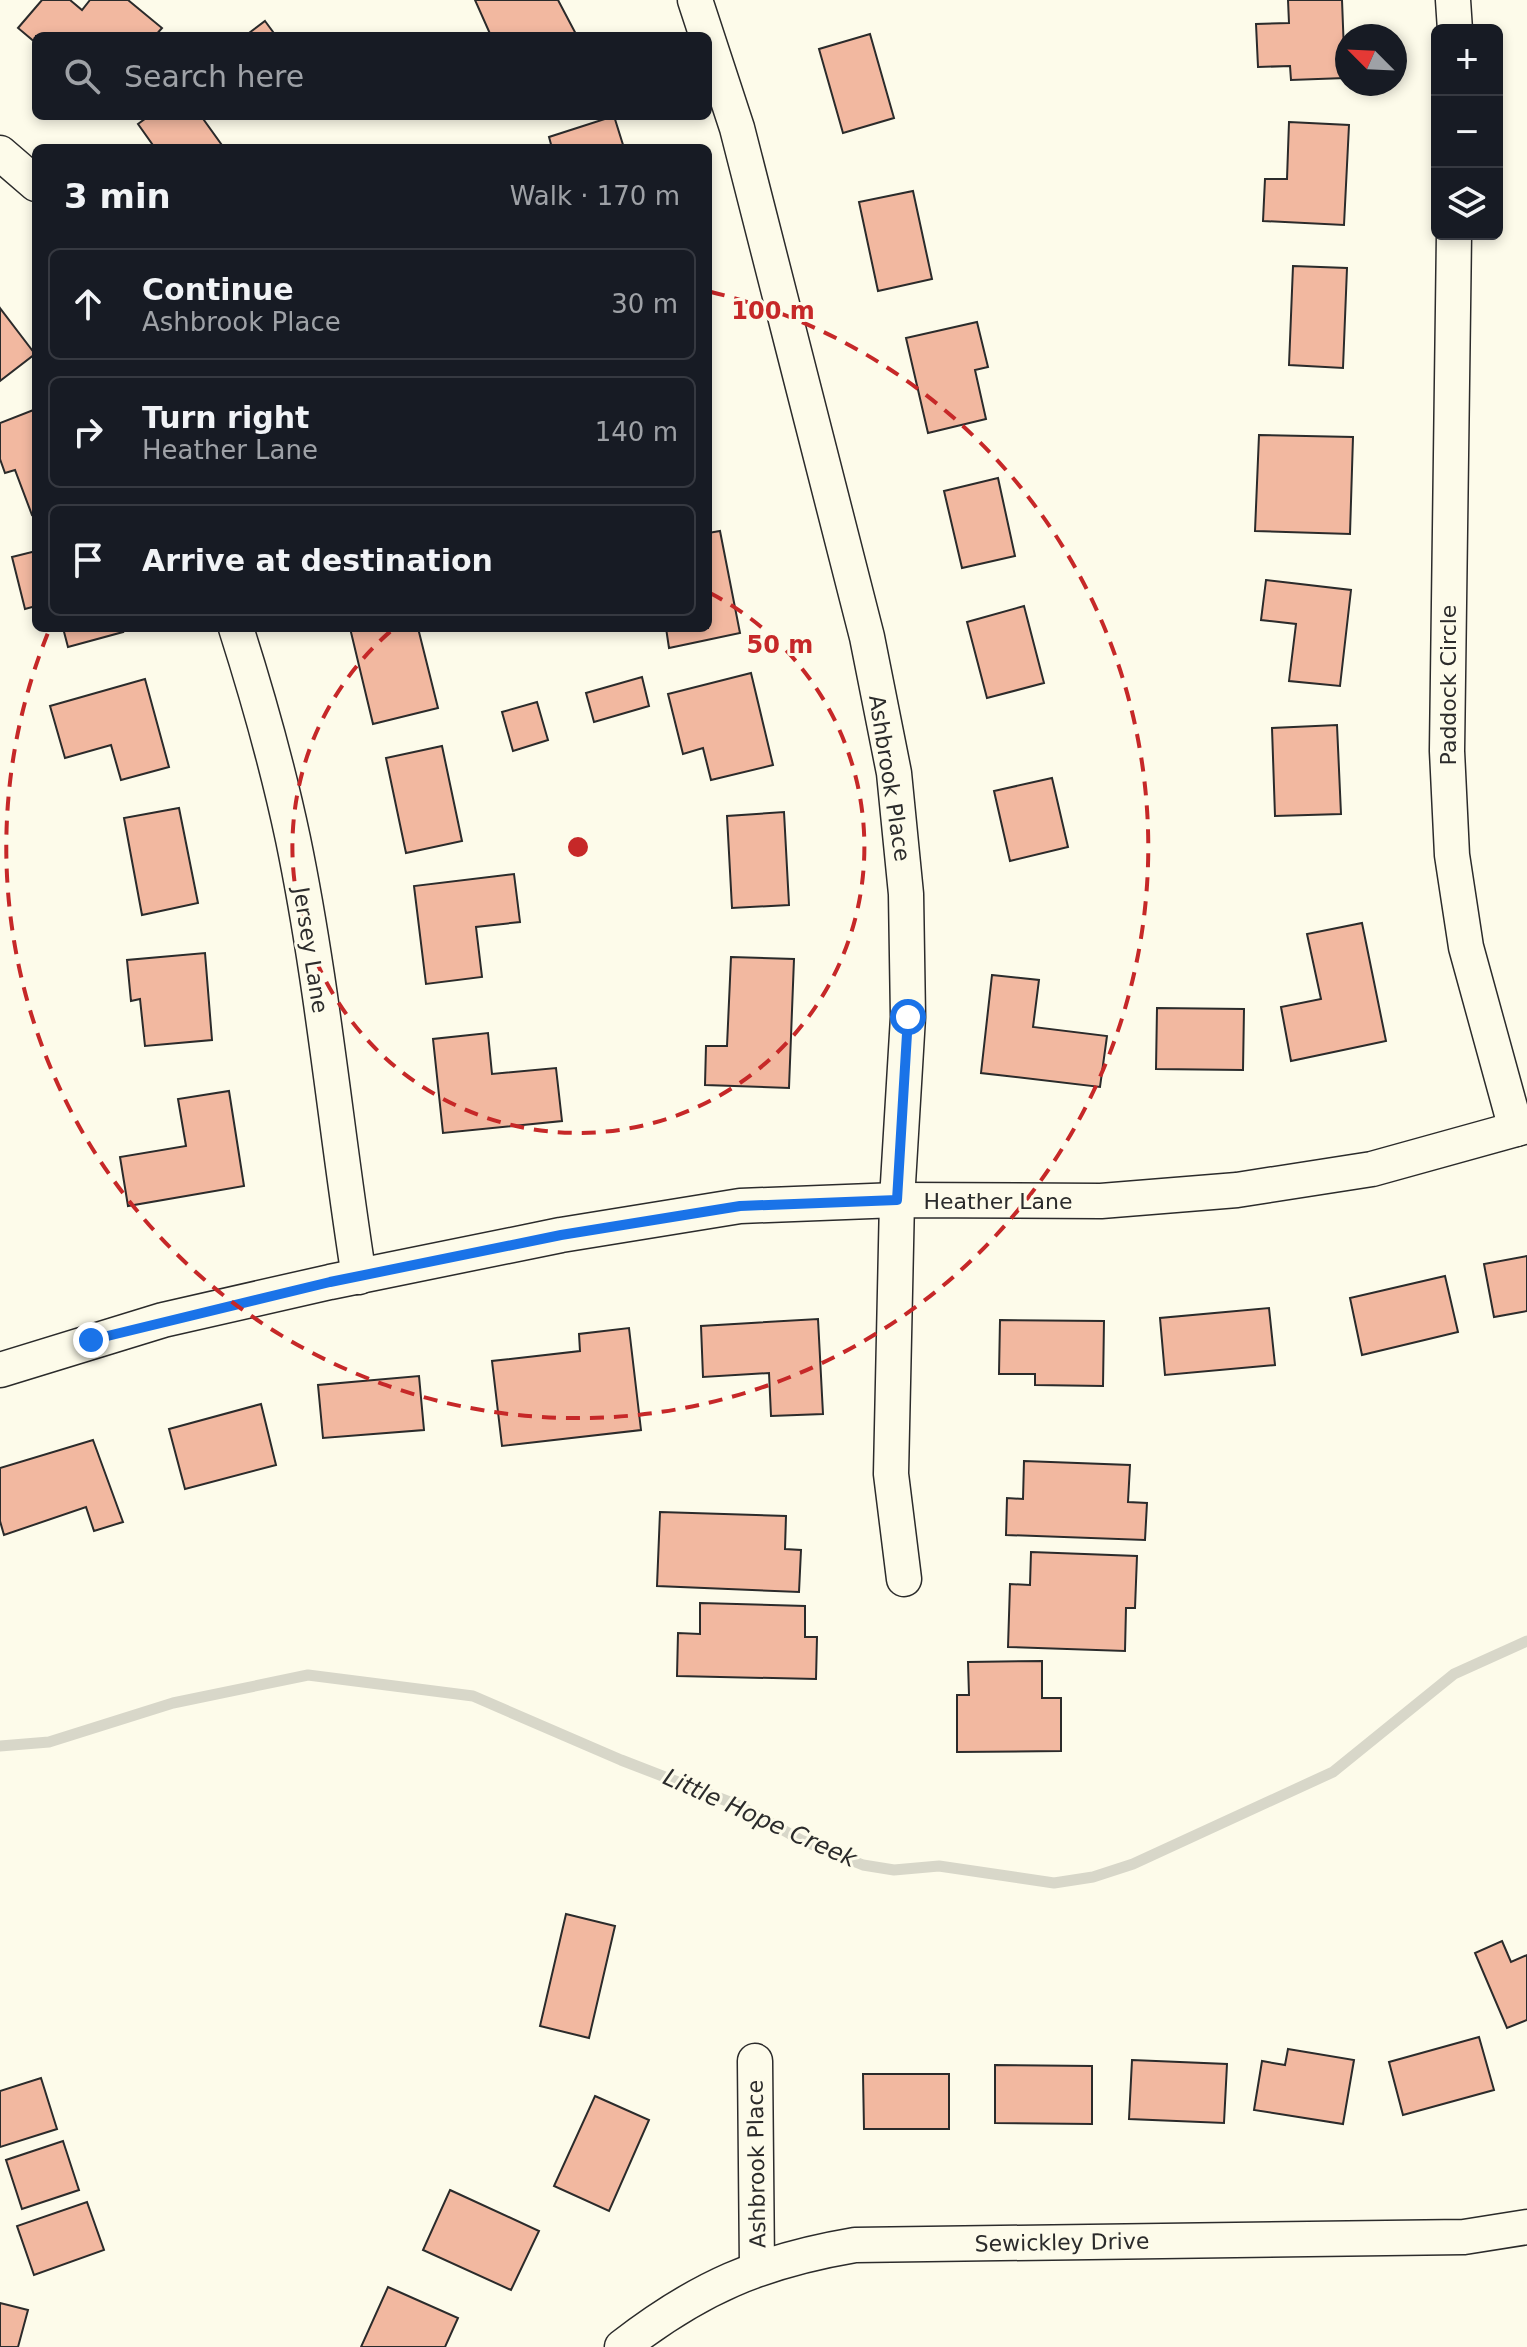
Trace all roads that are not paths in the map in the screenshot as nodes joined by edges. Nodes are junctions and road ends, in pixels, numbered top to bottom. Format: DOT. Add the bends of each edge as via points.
graph roads {
  1 [pos="695,0"];
  2 [pos="1453,0"];
  3 [pos="1455,24"];
  4 [pos="706,32"];
  5 [pos="712,52"];
  6 [pos="0,153"];
  7 [pos="32,181"];
  8 [pos="1454,240"];
  9 [pos="237,632"];
  10 [pos="1521,1128"];
  11 [pos="897,1200"];
  12 [pos="359,1277"];
  13 [pos="0,1370"];
  14 [pos="904,1579"];
  15 [pos="755,2061"];
  16 [pos="1527,2227"];
  17 [pos="757,2267"];
  18 [pos="622,2347"];
  1 -- 4 [label="street, Ashbrook Place"];
  2 -- 3 [label="street"];
  5 -- 11 [label="street, Ashbrook Place" via="737,128 867,637 894,773 906,894 908,1017"];
  6 -- 7 [label="street"];
  8 -- 10 [label="street, Paddock Circle" via="1447,735 1452,855 1466,947"];
  9 -- 12 [label="street, Jersey Lane" via="293,839"];
  10 -- 11 [label="street, Heather Lane" via="1372,1169 1237,1190 1101,1201"];
  11 -- 12 [label="street, Heather Lane" via="740,1206 561,1235"];
  11 -- 14 [label="street, Ashbrook Place" via="891,1474"];
  12 -- 13 [label="street, Heather Lane" via="163,1320"];
  15 -- 17 [label="street, Ashbrook Place"];
  16 -- 17 [label="street, Sewickley Drive" via="1464,2237 855,2245"];
  17 -- 18 [label="street, Sewickley Drive" via="666,2313"];
}
